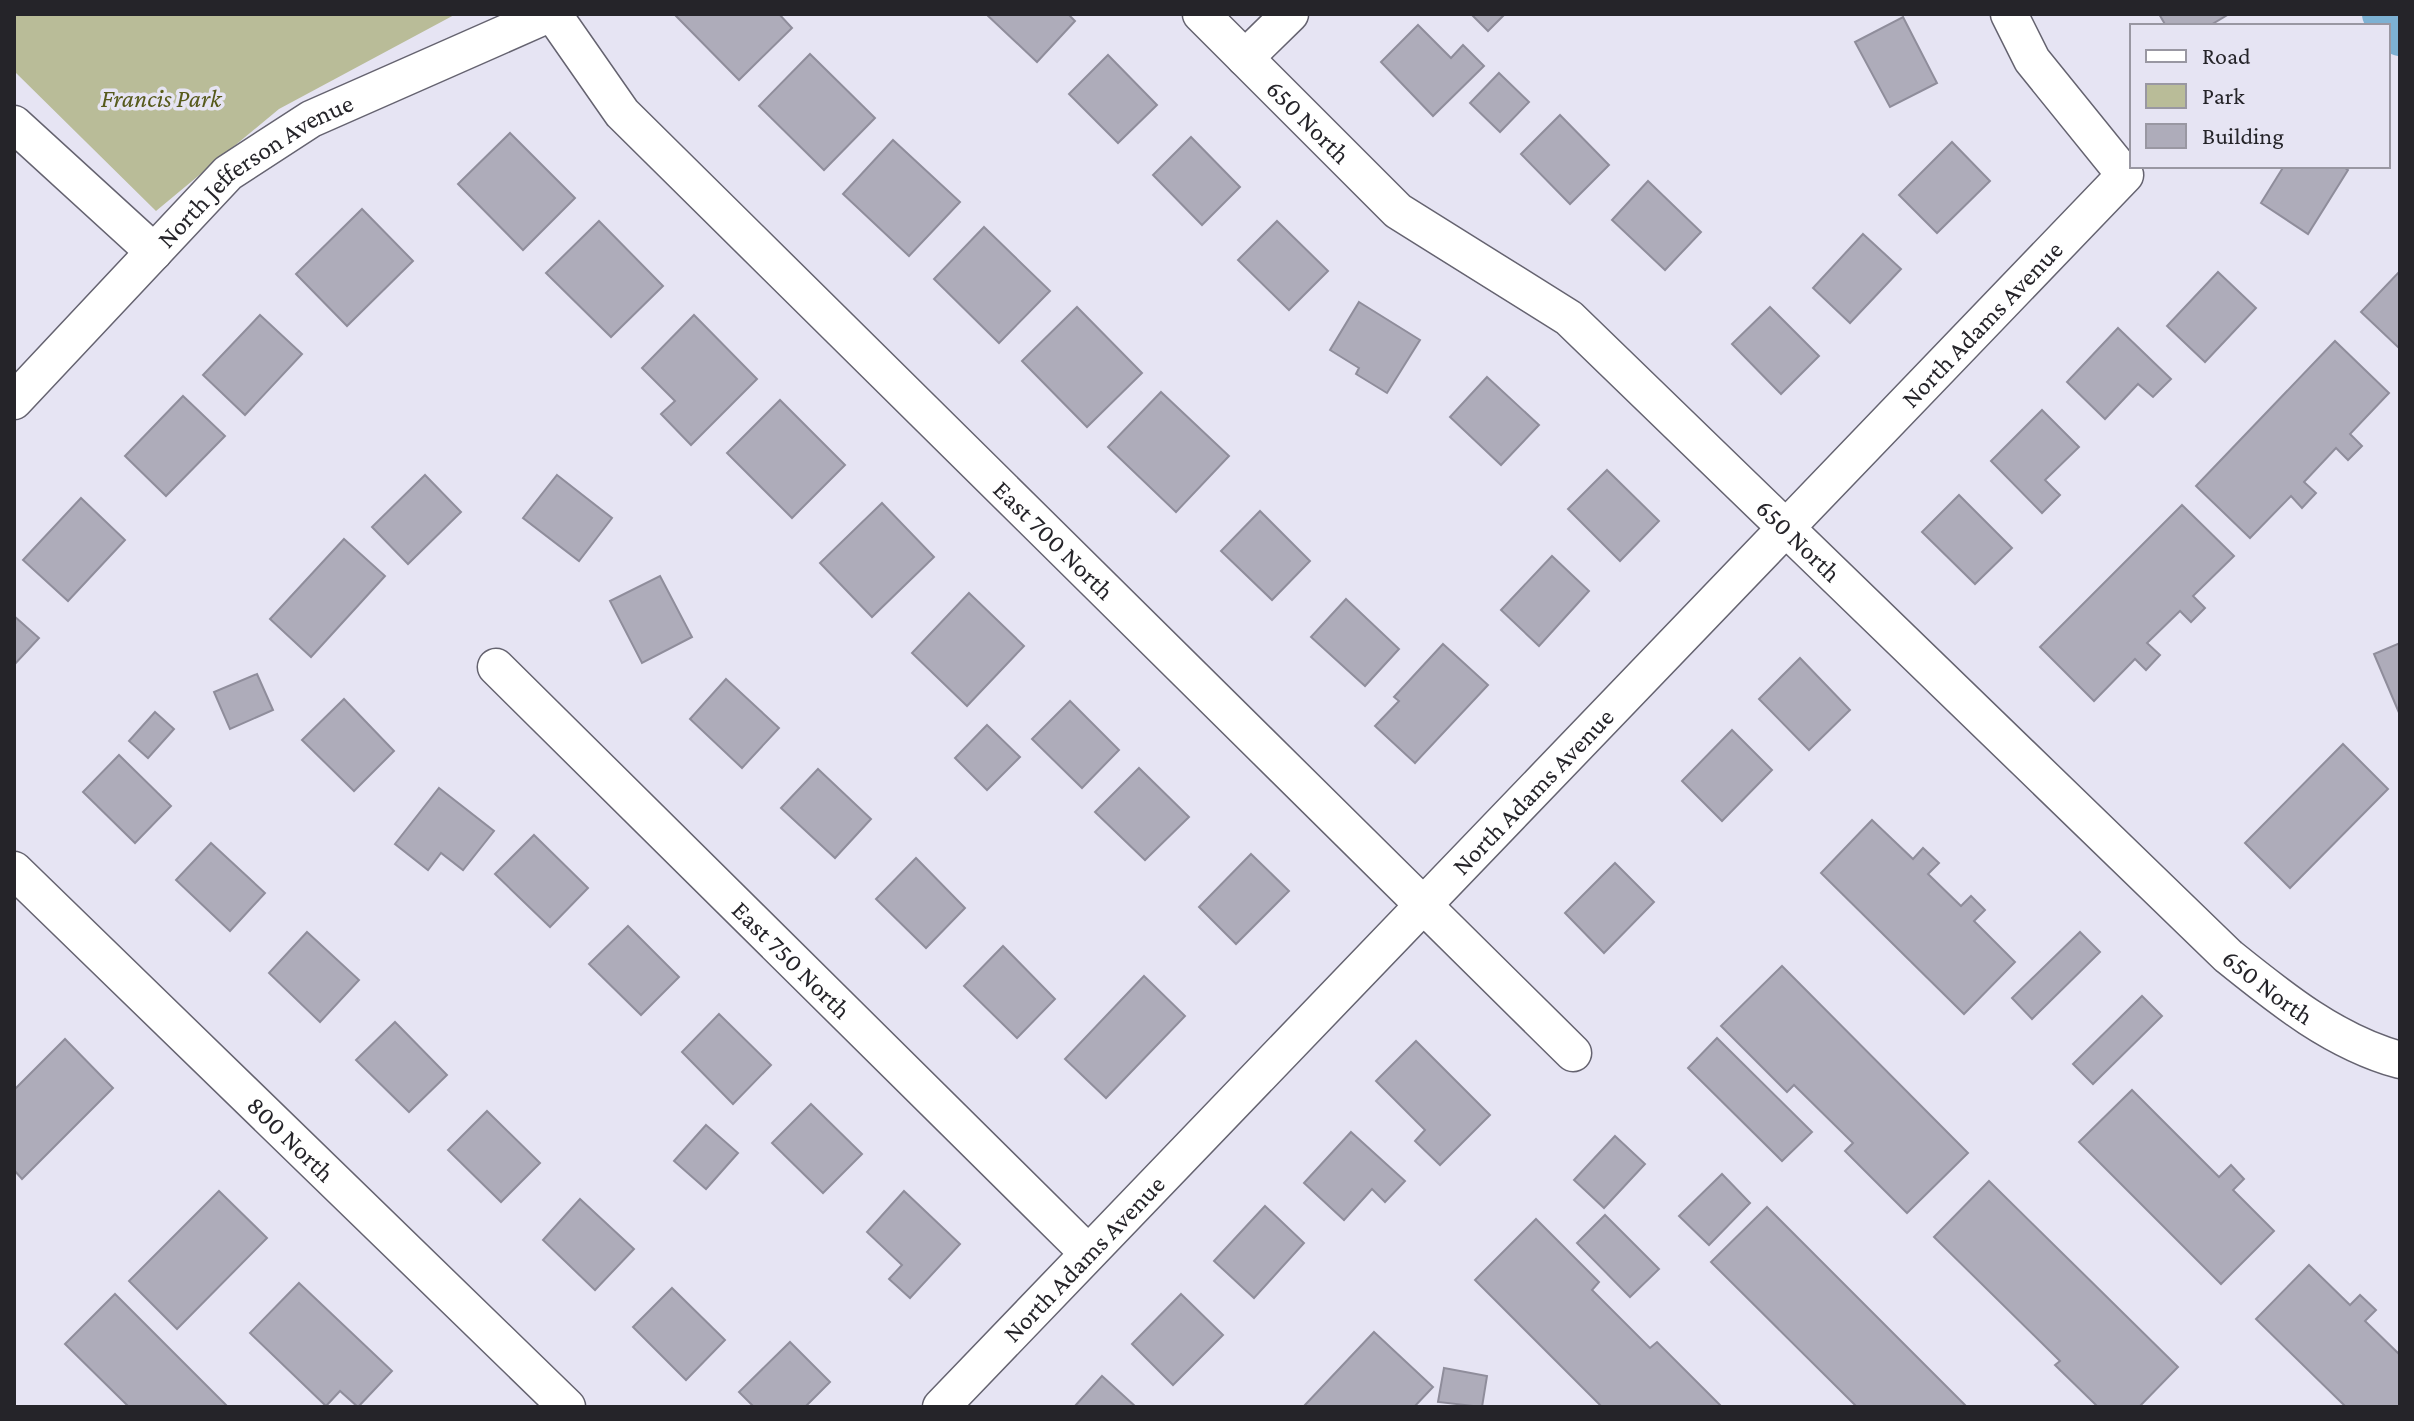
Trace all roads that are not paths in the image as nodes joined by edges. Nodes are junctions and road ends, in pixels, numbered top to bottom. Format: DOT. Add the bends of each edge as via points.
graph roads {
  1 [pos="551,14"];
  2 [pos="1201,14"];
  3 [pos="1290,14"];
  4 [pos="2009,14"];
  5 [pos="1245,58"];
  6 [pos="14,124"];
  7 [pos="154,252"];
  8 [pos="14,401"];
  9 [pos="1786,528"];
  10 [pos="496,667"];
  11 [pos="14,870"];
  12 [pos="1424,905"];
  13 [pos="1573,1053"];
  14 [pos="2400,1060"];
  15 [pos="1088,1253"];
  16 [pos="567,1407"];
  17 [pos="941,1407"];
  1 -- 7 [label="street, North Jefferson Avenue" via="311,119 228,173"];
  1 -- 12 [label="street, East 700 North" via="622,113"];
  2 -- 5 [label="street, 650 North"];
  3 -- 5 [label="street"];
  4 -- 9 [label="street, North Adams Avenue" via="2032,60 2125,175"];
  5 -- 9 [label="street, 650 North" via="1398,211 1569,318"];
  6 -- 7 [label="street"];
  7 -- 8 [label="street, North Jefferson Avenue"];
  9 -- 12 [label="street, North Adams Avenue"];
  9 -- 14 [label="street, 650 North" via="2228,956 2296,1010 2374,1053"];
  10 -- 15 [label="street, East 750 North"];
  11 -- 16 [label="street, 800 North"];
  12 -- 13 [label="street, East 700 North"];
  12 -- 15 [label="street, North Adams Avenue"];
  15 -- 17 [label="street, North Adams Avenue"];
}
